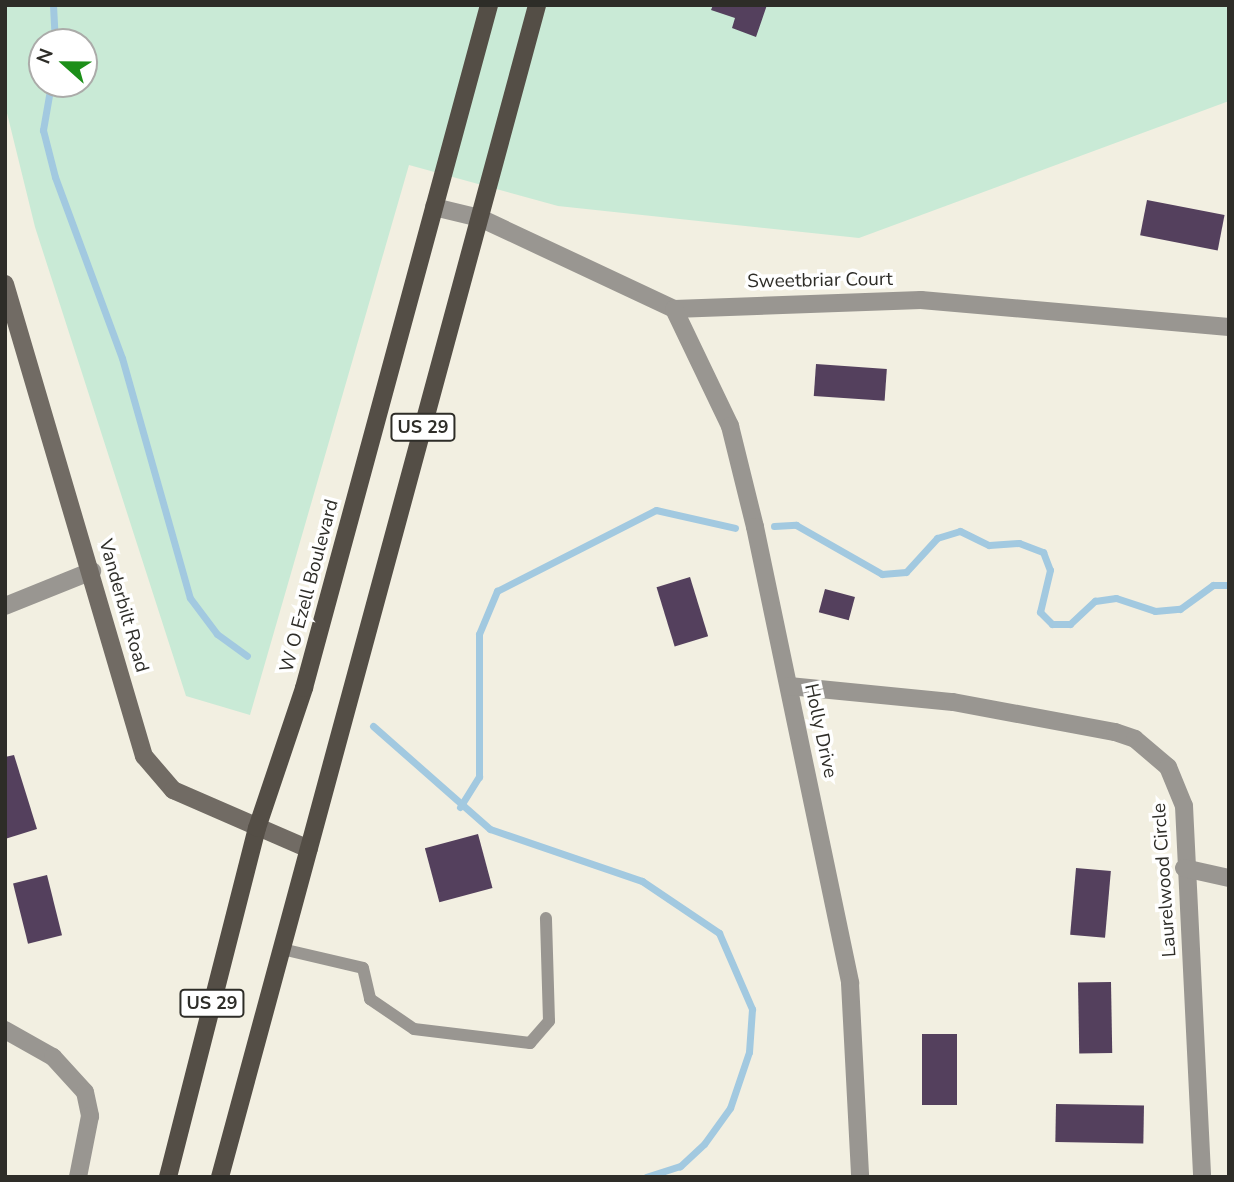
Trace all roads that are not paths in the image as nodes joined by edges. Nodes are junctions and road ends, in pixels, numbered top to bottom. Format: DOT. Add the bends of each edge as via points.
graph roads {
  1 [pos="489,5"];
  2 [pos="537,5"];
  3 [pos="434,207"];
  4 [pos="480,218"];
  5 [pos="5,284"];
  6 [pos="674,309"];
  7 [pos="1229,327"];
  8 [pos="92,571"];
  9 [pos="5,606"];
  10 [pos="789,686"];
  11 [pos="257,828"];
  12 [pos="309,849"];
  13 [pos="1184,868"];
  14 [pos="1229,878"];
  15 [pos="546,918"];
  16 [pos="282,949"];
  17 [pos="5,1030"];
  18 [pos="78,1177"];
  19 [pos="168,1177"];
  20 [pos="220,1177"];
  21 [pos="860,1177"];
  22 [pos="1202,1177"];
  1 -- 3 [label="main road, W O Ezell Boulevard / US 29"];
  2 -- 4 [label="main road, US 29"];
  3 -- 4 [label="street, Sweetbriar Court"];
  3 -- 11 [label="main road, W O Ezell Boulevard / US 29" via="304,688"];
  4 -- 6 [label="street, Sweetbriar Court"];
  4 -- 12 [label="main road, US 29"];
  5 -- 8 [label="street, Vanderbilt Road"];
  6 -- 7 [label="street, Sweetbriar Court" via="921,300"];
  6 -- 10 [label="street, Holly Drive" via="730,426"];
  8 -- 9 [label="street"];
  8 -- 11 [label="street, Vanderbilt Road" via="152,769 173,790"];
  10 -- 13 [label="street, Laurelwood Circle" via="953,702 1135,739 1153,751 1178,785"];
  10 -- 21 [label="street, Holly Drive" via="850,982"];
  11 -- 12 [label="street, Vanderbilt Road"];
  11 -- 19 [label="main road, W O Ezell Boulevard / US 29"];
  12 -- 16 [label="main road, US 29"];
  13 -- 14 [label="street"];
  13 -- 22 [label="street, Laurelwood Circle"];
  15 -- 16 [label="lane" via="549,1021 530,1043 414,1029 370,999 363,968"];
  16 -- 20 [label="main road, US 29"];
  17 -- 18 [label="street" via="54,1056 85,1092 90,1116"];
}
